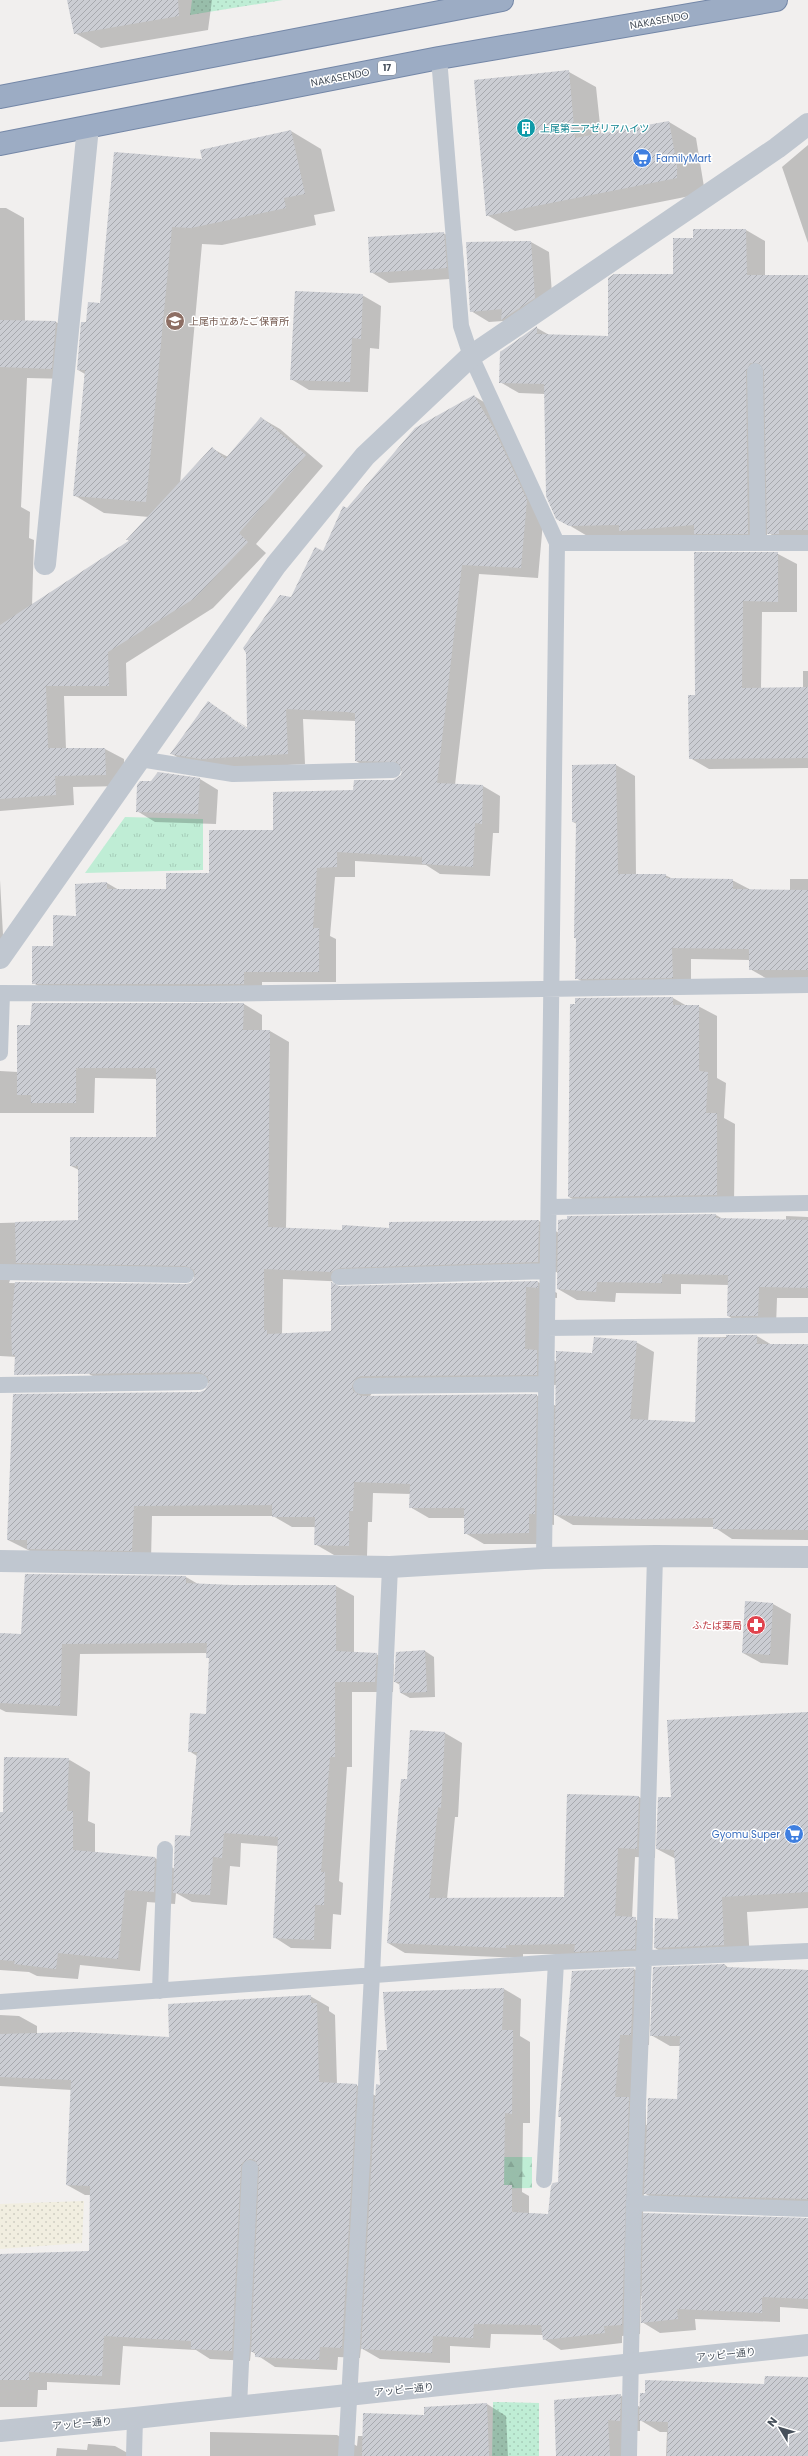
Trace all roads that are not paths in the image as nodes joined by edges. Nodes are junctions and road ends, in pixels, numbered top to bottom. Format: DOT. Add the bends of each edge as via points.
graph roads {
  1 [pos="502,0"];
  2 [pos="776,0"];
  3 [pos="445,5"];
  4 [pos="439,58"];
  5 [pos="0,97"];
  6 [pos="808,124"];
  7 [pos="88,127"];
  8 [pos="0,144"];
  9 [pos="471,356"];
  10 [pos="755,371"];
  11 [pos="758,542"];
  12 [pos="557,543"];
  13 [pos="808,543"];
  14 [pos="46,564"];
  15 [pos="140,759"];
  16 [pos="393,770"];
  17 [pos="0,958"];
  18 [pos="808,985"];
  19 [pos="552,988"];
  20 [pos="1,994"];
  21 [pos="0,1053"];
  22 [pos="808,1203"];
  23 [pos="550,1207"];
  24 [pos="548,1271"];
  25 [pos="0,1272"];
  26 [pos="186,1275"];
  27 [pos="339,1277"];
  28 [pos="808,1325"];
  29 [pos="547,1328"];
  30 [pos="200,1382"];
  31 [pos="546,1384"];
  32 [pos="0,1385"];
  33 [pos="361,1386"];
  34 [pos="655,1556"];
  35 [pos="808,1557"];
  36 [pos="544,1558"];
  37 [pos="0,1561"];
  38 [pos="390,1567"];
  39 [pos="165,1850"];
  40 [pos="808,1951"];
  41 [pos="644,1957"];
  42 [pos="556,1962"];
  43 [pos="372,1975"];
  44 [pos="160,1991"];
  45 [pos="0,2002"];
  46 [pos="250,2168"];
  47 [pos="544,2180"];
  48 [pos="634,2203"];
  49 [pos="808,2209"];
  50 [pos="808,2345"];
  51 [pos="632,2364"];
  52 [pos="349,2395"];
  53 [pos="239,2407"];
  54 [pos="135,2418"];
  55 [pos="0,2431"];
  56 [pos="134,2456"];
  57 [pos="346,2456"];
  58 [pos="629,2456"];
  1 -- 3 [label="highway"];
  2 -- 4 [label="highway, NAKASENDO / 17"];
  3 -- 5 [label="highway"];
  4 -- 7 [label="highway, NAKASENDO / 17"];
  4 -- 9 [label="lane" via="461,326"];
  6 -- 9 [label="street" via="777,148"];
  7 -- 8 [label="highway, NAKASENDO / 17"];
  7 -- 14 [label="street"];
  9 -- 12 [label="lane"];
  9 -- 15 [label="street" via="365,456 276,565"];
  10 -- 11 [label="lane"];
  11 -- 12 [label="lane"];
  11 -- 13 [label="lane"];
  12 -- 19 [label="lane"];
  15 -- 16 [label="lane" via="233,774"];
  15 -- 17 [label="street"];
  18 -- 19 [label="lane"];
  19 -- 20 [label="lane" via="203,994"];
  19 -- 23 [label="lane"];
  20 -- 21 [label="lane"];
  22 -- 23 [label="lane"];
  23 -- 24 [label="lane"];
  24 -- 27 [label="lane"];
  24 -- 29 [label="lane"];
  25 -- 26 [label="lane"];
  28 -- 29 [label="lane"];
  29 -- 31 [label="lane"];
  30 -- 32 [label="lane"];
  31 -- 33 [label="lane"];
  31 -- 36 [label="lane"];
  34 -- 35 [label="street"];
  34 -- 36 [label="street"];
  34 -- 41 [label="lane"];
  36 -- 38 [label="street"];
  37 -- 38 [label="street"];
  38 -- 43 [label="lane"];
  39 -- 44 [label="lane"];
  40 -- 41 [label="lane"];
  41 -- 42 [label="lane"];
  41 -- 48 [label="lane"];
  42 -- 43 [label="lane"];
  42 -- 47 [label="lane"];
  43 -- 44 [label="lane"];
  43 -- 52 [label="lane"];
  44 -- 45 [label="lane"];
  46 -- 53 [label="lane"];
  48 -- 49 [label="lane"];
  48 -- 51 [label="lane"];
  50 -- 51 [label="street, アッピー通り"];
  51 -- 52 [label="street, アッピー通り"];
  51 -- 58 [label="lane"];
  52 -- 53 [label="street, アッピー通り"];
  52 -- 57 [label="lane"];
  53 -- 54 [label="street, アッピー通り"];
  54 -- 55 [label="street, アッピー通り"];
  54 -- 56 [label="lane"];
}
